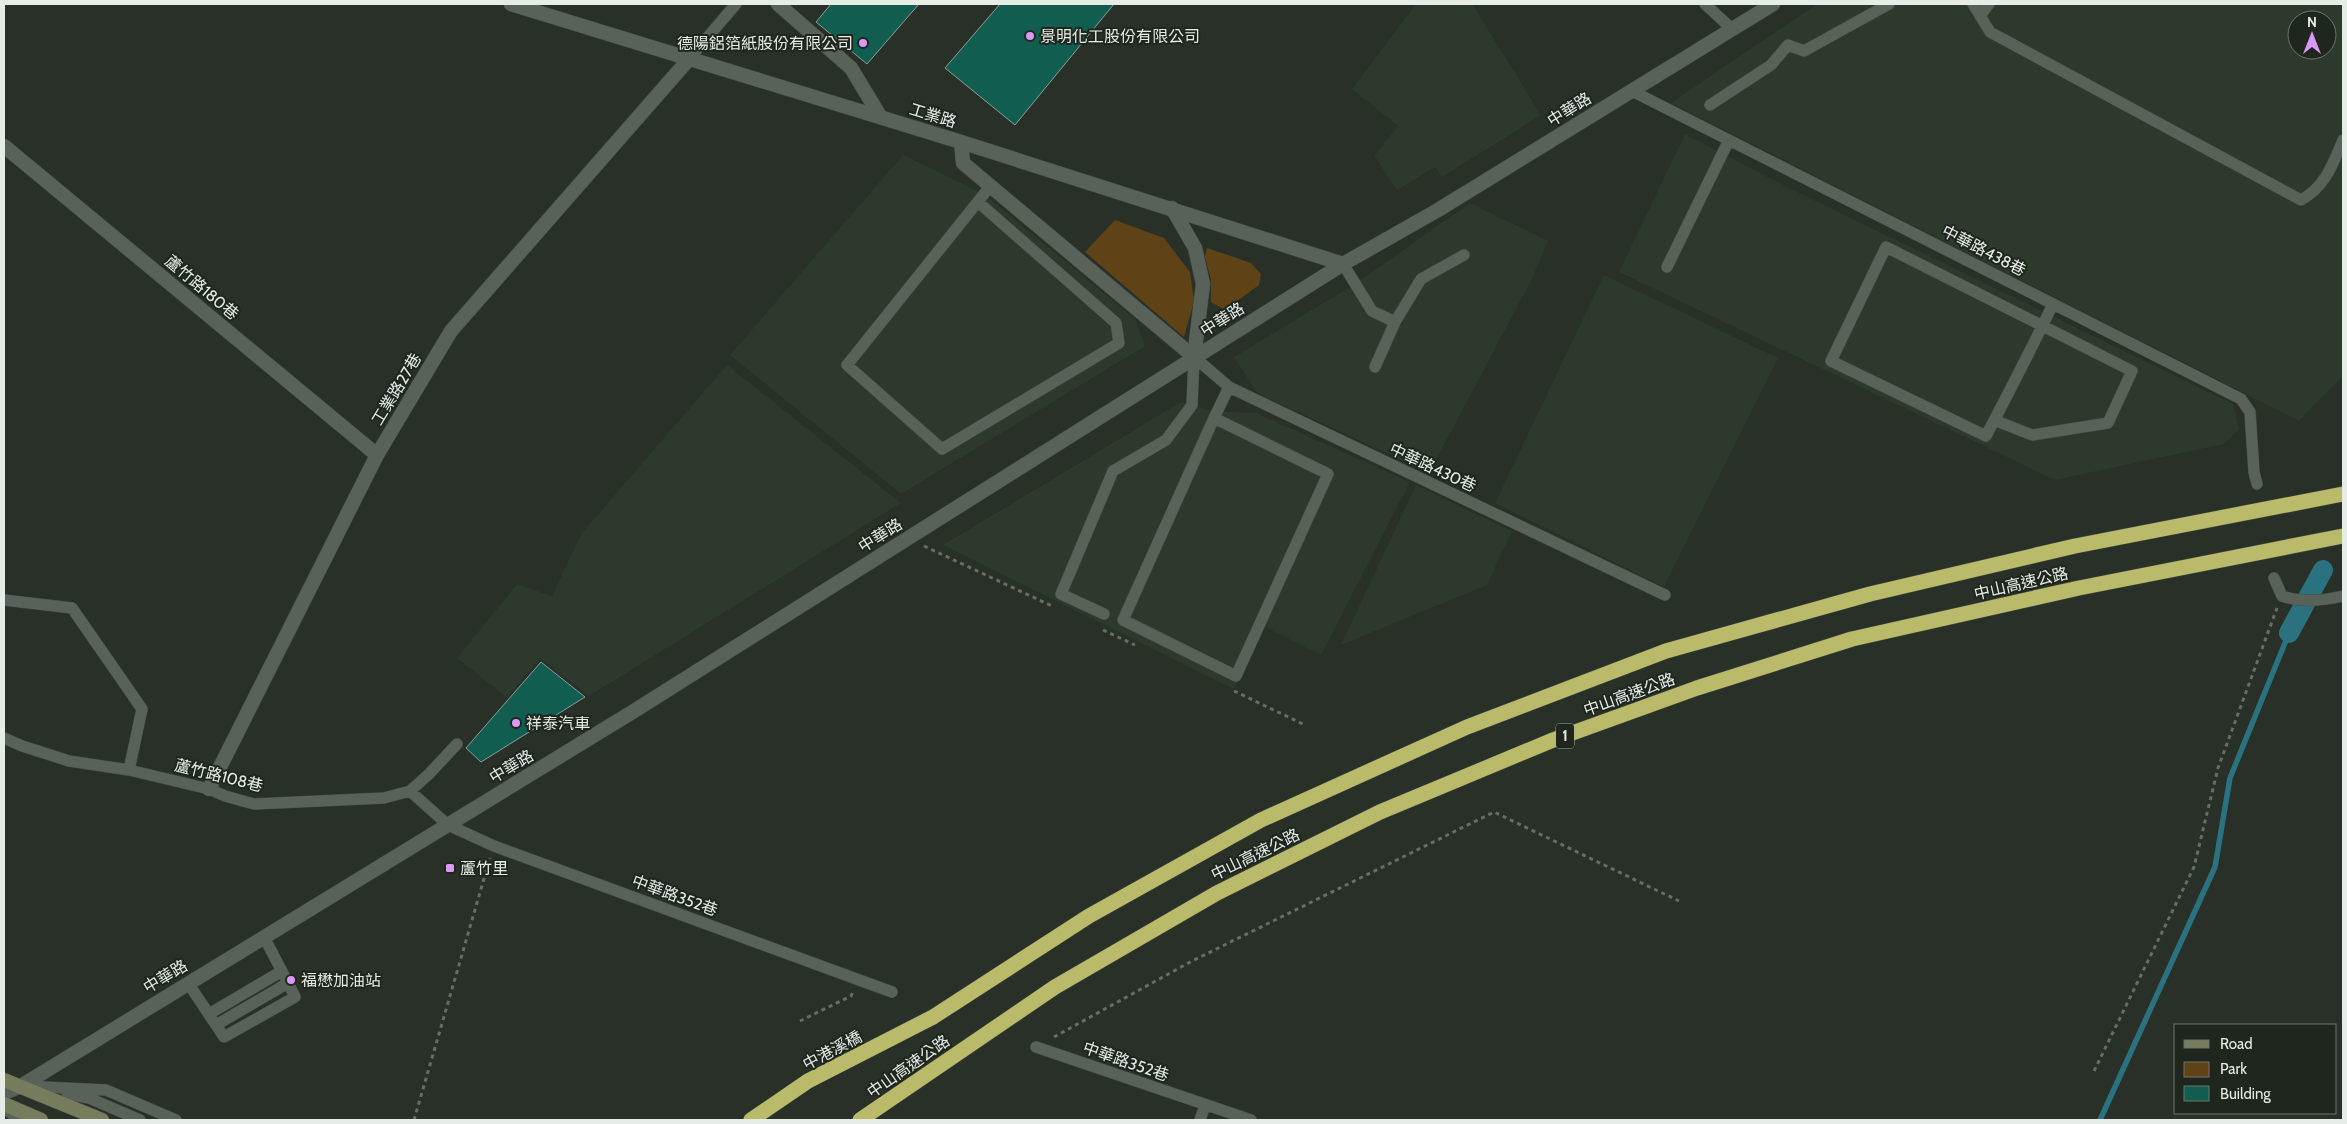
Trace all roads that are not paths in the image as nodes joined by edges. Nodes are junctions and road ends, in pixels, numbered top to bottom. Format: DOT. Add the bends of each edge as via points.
graph roads {
  1 [pos="511,4"];
  2 [pos="736,4"];
  3 [pos="778,4"];
  4 [pos="1706,4"];
  5 [pos="1773,4"];
  6 [pos="1889,4"];
  7 [pos="1973,4"];
  8 [pos="1989,4"];
  9 [pos="1980,16"];
  10 [pos="1732,29"];
  11 [pos="689,59"];
  12 [pos="1632,91"];
  13 [pos="1710,105"];
  14 [pos="880,116"];
  15 [pos="1729,140"];
  16 [pos="2343,140"];
  17 [pos="961,142"];
  18 [pos="4,146"];
  19 [pos="990,186"];
  20 [pos="978,202"];
  21 [pos="1172,208"];
  22 [pos="1464,255"];
  23 [pos="1343,264"];
  24 [pos="1667,267"];
  25 [pos="2053,304"];
  26 [pos="1395,322"];
  27 [pos="2042,326"];
  28 [pos="1194,357"];
  29 [pos="1374,367"];
  30 [pos="1229,387"];
  31 [pos="1214,418"];
  32 [pos="1994,420"];
  33 [pos="377,455"];
  34 [pos="2257,484"];
  35 [pos="2343,494"];
  36 [pos="2343,536"];
  37 [pos="2274,578"];
  38 [pos="1665,595"];
  39 [pos="2343,596"];
  40 [pos="4,600"];
  41 [pos="1104,614"];
  42 [pos="4,738"];
  43 [pos="456,744"];
  44 [pos="129,770"];
  45 [pos="209,789"];
  46 [pos="410,791"];
  47 [pos="448,825"];
  48 [pos="264,937"];
  49 [pos="282,971"];
  50 [pos="188,983"];
  51 [pos="892,992"];
  52 [pos="208,1014"];
  53 [pos="933,1017"];
  54 [pos="1036,1047"];
  55 [pos="4,1080"];
  56 [pos="21,1086"];
  57 [pos="4,1094"];
  58 [pos="4,1104"];
  59 [pos="1205,1104"];
  60 [pos="4,1108"];
  61 [pos="4,1115"];
  62 [pos="8,1120"];
  63 [pos="20,1120"];
  64 [pos="41,1120"];
  65 [pos="102,1120"];
  66 [pos="140,1120"];
  67 [pos="176,1120"];
  68 [pos="751,1120"];
  69 [pos="860,1120"];
  70 [pos="1200,1120"];
  71 [pos="1251,1120"];
  1 -- 11 [label="street, 工業路"];
  2 -- 11 [label="lane"];
  3 -- 14 [label="street" via="851,68"];
  4 -- 10 [label="lane"];
  5 -- 10 [label="street, 中華路"];
  6 -- 13 [label="lane" via="1804,51 1788,45 1771,65"];
  7 -- 9 [label="lane"];
  8 -- 9 [label="lane"];
  9 -- 16 [label="lane" via="1990,32 2301,200 2314,193 2330,171"];
  10 -- 12 [label="street, 中華路"];
  11 -- 14 [label="street, 工業路"];
  11 -- 33 [label="street, 工業路27巷" via="451,330"];
  12 -- 15 [label="lane, 中華路438巷"];
  12 -- 23 [label="street, 中華路"];
  14 -- 17 [label="street, 工業路"];
  15 -- 24 [label="lane"];
  15 -- 25 [label="lane, 中華路438巷"];
  17 -- 19 [label="street" via="963,163"];
  17 -- 21 [label="street, 工業路"];
  18 -- 33 [label="street, 蘆竹路180巷"];
  19 -- 20 [label="lane"];
  19 -- 28 [label="street"];
  20 -- 20 [label="lane" via="847,366 942,449 1119,343 1116,323"];
  21 -- 23 [label="street, 工業路"];
  21 -- 28 [label="street" via="1195,248 1203,284"];
  22 -- 26 [label="lane" via="1421,279"];
  23 -- 26 [label="lane" via="1372,310"];
  23 -- 28 [label="street, 中華路"];
  25 -- 27 [label="lane"];
  25 -- 34 [label="lane, 中華路438巷" via="2241,398 2250,412"];
  26 -- 29 [label="lane"];
  27 -- 32 [label="lane"];
  27 -- 32 [label="lane" via="2132,371 2108,423 2032,435"];
  27 -- 32 [label="lane" via="1886,247 1831,361 1986,436"];
  28 -- 30 [label="lane, 中華路430巷"];
  28 -- 41 [label="lane" via="1192,405 1166,440 1113,471 1061,594"];
  28 -- 47 [label="street, 中華路"];
  30 -- 31 [label="lane"];
  30 -- 38 [label="lane, 中華路430巷"];
  31 -- 31 [label="lane" via="1123,620 1236,676 1328,474"];
  33 -- 45 [label="street, 工業路27巷"];
  35 -- 53 [label="highway, 中山高速公路, bridge" via="2066,548 1870,594 1666,652 1468,727 1261,820 1090,916"];
  36 -- 69 [label="highway, 中山高速公路 / 1, bridge" via="2079,588 1852,639 1697,688 1553,740 1380,812 1217,893 1056,987"];
  37 -- 39 [label="lane" via="2282,596 2295,600"];
  40 -- 44 [label="lane" via="72,608 142,709"];
  42 -- 44 [label="lane, 蘆竹路108巷" via="70,761"];
  43 -- 46 [label="lane"];
  44 -- 45 [label="lane, 蘆竹路108巷"];
  45 -- 46 [label="lane, 蘆竹路108巷" via="254,804 384,798"];
  46 -- 47 [label="lane"];
  47 -- 48 [label="street, 中華路"];
  47 -- 51 [label="lane, 中華路352巷" via="494,846"];
  48 -- 49 [label="lane"];
  48 -- 50 [label="street, 中華路"];
  49 -- 52 [label="lane"];
  49 -- 52 [label="lane" via="288,983 216,1025"];
  50 -- 52 [label="lane"];
  50 -- 56 [label="street, 中華路"];
  53 -- 68 [label="highway, 中港溪橋" via="808,1081"];
  54 -- 59 [label="lane, 中華路352巷"];
  55 -- 56 [label="main road"];
  56 -- 57 [label="street, 中華路"];
  56 -- 65 [label="main road"];
  56 -- 66 [label="lane" via="89,1098"];
  56 -- 67 [label="lane" via="106,1090"];
  58 -- 64 [label="main road"];
  59 -- 70 [label="lane"];
  59 -- 71 [label="lane, 中華路352巷"];
  60 -- 63 [label="lane"];
  61 -- 62 [label="lane"];
}
